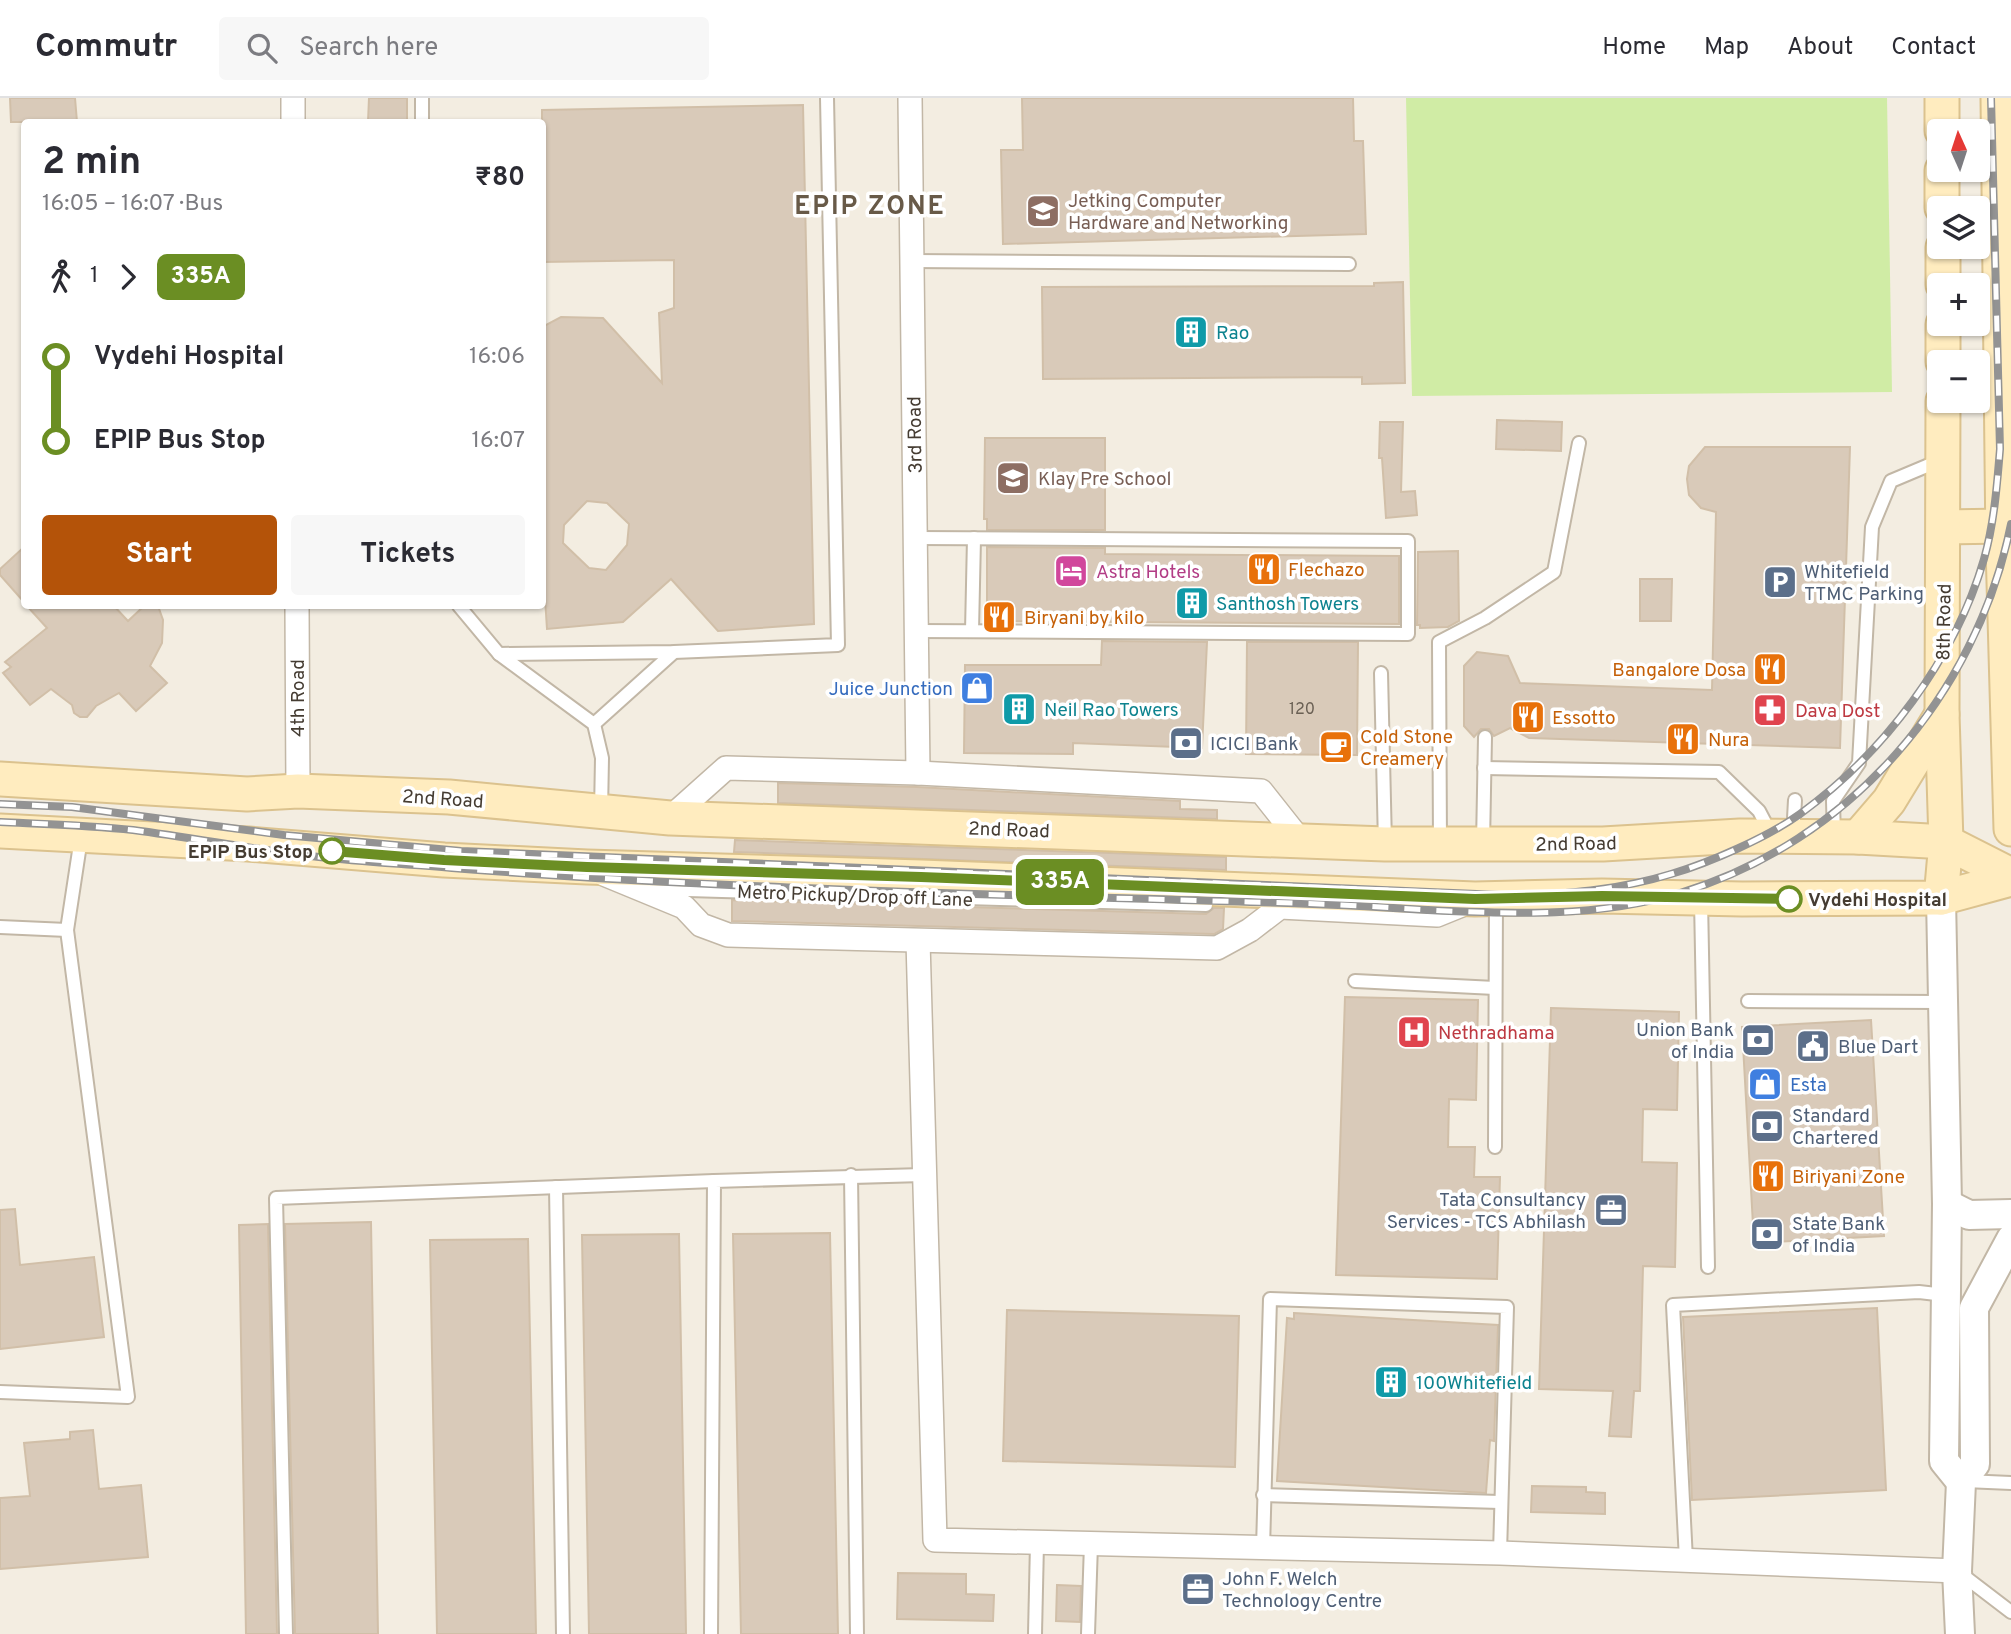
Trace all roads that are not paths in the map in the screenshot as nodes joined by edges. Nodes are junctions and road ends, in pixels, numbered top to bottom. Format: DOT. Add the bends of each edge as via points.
graph roads {
  1 [pos="293,98"];
  2 [pos="422,98"];
  3 [pos="827,98"];
  4 [pos="910,98"];
  5 [pos="1942,98"];
  6 [pos="1998,98"];
  7 [pos="293,119"];
  8 [pos="422,119"];
  9 [pos="1942,119"];
  10 [pos="2004,173"];
  11 [pos="2005,231"];
  12 [pos="912,261"];
  13 [pos="1349,264"];
  14 [pos="2006,332"];
  15 [pos="1943,413"];
  16 [pos="1579,443"];
  17 [pos="1943,460"];
  18 [pos="2003,526"];
  19 [pos="1944,527"];
  20 [pos="916,538"];
  21 [pos="974,538"];
  22 [pos="973,584"];
  23 [pos="987,584"];
  24 [pos="297,609"];
  25 [pos="462,609"];
  26 [pos="917,631"];
  27 [pos="972,631"];
  28 [pos="674,652"];
  29 [pos="499,654"];
  30 [pos="1381,673"];
  31 [pos="1942,715"];
  32 [pos="594,724"];
  33 [pos="1485,737"];
  34 [pos="1484,768"];
  35 [pos="918,773"];
  36 [pos="0,779"];
  37 [pos="298,791"];
  38 [pos="1795,800"];
  39 [pos="601,813"];
  40 [pos="670,818"];
  41 [pos="2011,829"];
  42 [pos="0,831"];
  43 [pos="81,834"];
  44 [pos="1782,836"];
  45 [pos="1846,837"];
  46 [pos="1299,839"];
  47 [pos="1946,842"];
  48 [pos="1385,844"];
  49 [pos="1483,844"];
  50 [pos="1577,844"];
  51 [pos="1440,845"];
  52 [pos="587,867"];
  53 [pos="2011,877"];
  54 [pos="640,888"];
  55 [pos="1574,897"];
  56 [pos="1701,898"];
  57 [pos="1941,898"];
  58 [pos="1485,899"];
  59 [pos="1224,905"];
  60 [pos="1252,906"];
  61 [pos="1280,907"];
  62 [pos="0,927"];
  63 [pos="68,930"];
  64 [pos="918,941"];
  65 [pos="1355,981"];
  66 [pos="1494,988"];
  67 [pos="1748,1002"];
  68 [pos="1944,1002"];
  69 [pos="1495,1147"];
  70 [pos="851,1175"];
  71 [pos="923,1175"];
  72 [pos="714,1181"];
  73 [pos="556,1187"];
  74 [pos="1947,1204"];
  75 [pos="2011,1214"];
  76 [pos="2011,1239"];
  77 [pos="1708,1268"];
  78 [pos="1988,1277"];
  79 [pos="1945,1283"];
  80 [pos="0,1392"];
  81 [pos="1961,1482"];
  82 [pos="2011,1483"];
  83 [pos="1263,1495"];
  84 [pos="1500,1502"];
  85 [pos="1037,1542"];
  86 [pos="1091,1544"];
  87 [pos="1263,1548"];
  88 [pos="1500,1553"];
  89 [pos="1686,1560"];
  90 [pos="1957,1571"];
  91 [pos="2011,1612"];
  92 [pos="286,1634"];
  93 [pos="563,1634"];
  94 [pos="711,1634"];
  95 [pos="857,1634"];
  96 [pos="1035,1634"];
  97 [pos="1088,1634"];
  98 [pos="1960,1634"];
  1 -- 7 [label="street"];
  2 -- 8 [label="lane"];
  3 -- 28 [label="lane" via="838,645"];
  4 -- 12 [label="street, 3rd Road"];
  5 -- 9 [label="main road"];
  6 -- 10 [label="main road"];
  10 -- 11 [label="main road"];
  11 -- 14 [label="main road"];
  12 -- 13 [label="lane"];
  12 -- 20 [label="street, 3rd Road"];
  14 -- 18 [label="main road"];
  15 -- 17 [label="main road, 8th Road"];
  16 -- 51 [label="lane" via="1554,572 1439,642"];
  17 -- 19 [label="main road, 8th Road"];
  17 -- 45 [label="lane" via="1891,481 1872,527 1859,763 1833,801"];
  18 -- 19 [label="main road"];
  18 -- 41 [label="main road"];
  19 -- 31 [label="main road, 8th Road"];
  20 -- 21 [label="lane"];
  20 -- 26 [label="street, 3rd Road"];
  21 -- 22 [label="lane"];
  21 -- 27 [label="lane" via="1408,541 1408,634"];
  22 -- 23 [label="lane"];
  22 -- 27 [label="lane"];
  24 -- 37 [label="street, 4th Road"];
  25 -- 29 [label="lane"];
  26 -- 27 [label="lane"];
  26 -- 35 [label="street, 3rd Road"];
  28 -- 29 [label="lane"];
  28 -- 32 [label="lane"];
  29 -- 32 [label="lane"];
  30 -- 48 [label="lane"];
  31 -- 45 [label="main road" via="1889,801"];
  31 -- 47 [label="main road, 8th Road"];
  32 -- 39 [label="lane" via="602,758"];
  33 -- 34 [label="lane"];
  34 -- 44 [label="lane" via="1719,772"];
  34 -- 49 [label="lane"];
  35 -- 40 [label="street" via="726,768"];
  35 -- 46 [label="street" via="1261,791"];
  36 -- 37 [label="main road, 2nd Road" via="247,794"];
  37 -- 39 [label="main road, 2nd Road" via="449,797"];
  38 -- 44 [label="lane"];
  39 -- 40 [label="main road, 2nd Road"];
  40 -- 46 [label="main road, 2nd Road"];
  42 -- 43 [label="main road"];
  43 -- 52 [label="main road"];
  43 -- 63 [label="lane"];
  44 -- 45 [label="main road, 2nd Road"];
  44 -- 50 [label="main road, 2nd Road"];
  45 -- 47 [label="main road, 2nd Road"];
  46 -- 48 [label="main road, 2nd Road"];
  47 -- 53 [label="main road, 2nd Road"];
  47 -- 57 [label="main road, 8th Road"];
  48 -- 51 [label="main road, 2nd Road"];
  49 -- 50 [label="main road, 2nd Road"];
  49 -- 51 [label="main road, 2nd Road"];
  50 -- 55 [label="main road"];
  52 -- 54 [label="street"];
  52 -- 58 [label="main road"];
  53 -- 57 [label="main road"];
  54 -- 59 [label="lane, Metro Pickup/Drop off Lane"];
  54 -- 64 [label="street" via="684,907 701,925 727,935"];
  55 -- 56 [label="main road"];
  55 -- 58 [label="main road"];
  56 -- 57 [label="main road"];
  56 -- 77 [label="lane"];
  57 -- 68 [label="street"];
  58 -- 61 [label="street" via="1437,915"];
  58 -- 66 [label="lane"];
  60 -- 61 [label="lane"];
  61 -- 64 [label="street" via="1217,948"];
  62 -- 63 [label="lane"];
  63 -- 80 [label="lane" via="128,1397"];
  64 -- 71 [label="street"];
  65 -- 66 [label="lane"];
  66 -- 69 [label="lane"];
  67 -- 68 [label="lane"];
  68 -- 74 [label="street"];
  70 -- 71 [label="lane"];
  70 -- 72 [label="lane"];
  70 -- 95 [label="lane"];
  71 -- 85 [label="street" via="935,1540"];
  72 -- 73 [label="lane"];
  72 -- 94 [label="lane"];
  73 -- 92 [label="lane" via="276,1198"];
  73 -- 93 [label="lane"];
  74 -- 75 [label="street" via="1969,1215"];
  74 -- 79 [label="street"];
  76 -- 78 [label="street"];
  78 -- 79 [label="street"];
  78 -- 81 [label="street" via="1974,1308 1975,1464"];
  79 -- 81 [label="street" via="1944,1461"];
  79 -- 89 [label="lane" via="1919,1292 1673,1305"];
  81 -- 82 [label="lane"];
  81 -- 90 [label="street"];
  83 -- 84 [label="lane"];
  83 -- 84 [label="lane" via="1270,1299 1507,1307"];
  83 -- 87 [label="lane"];
  84 -- 88 [label="lane"];
  85 -- 86 [label="street"];
  85 -- 96 [label="lane"];
  86 -- 87 [label="street"];
  86 -- 97 [label="lane"];
  87 -- 88 [label="street"];
  88 -- 89 [label="street"];
  89 -- 90 [label="street"];
  90 -- 91 [label="lane"];
  90 -- 98 [label="street"];
}
